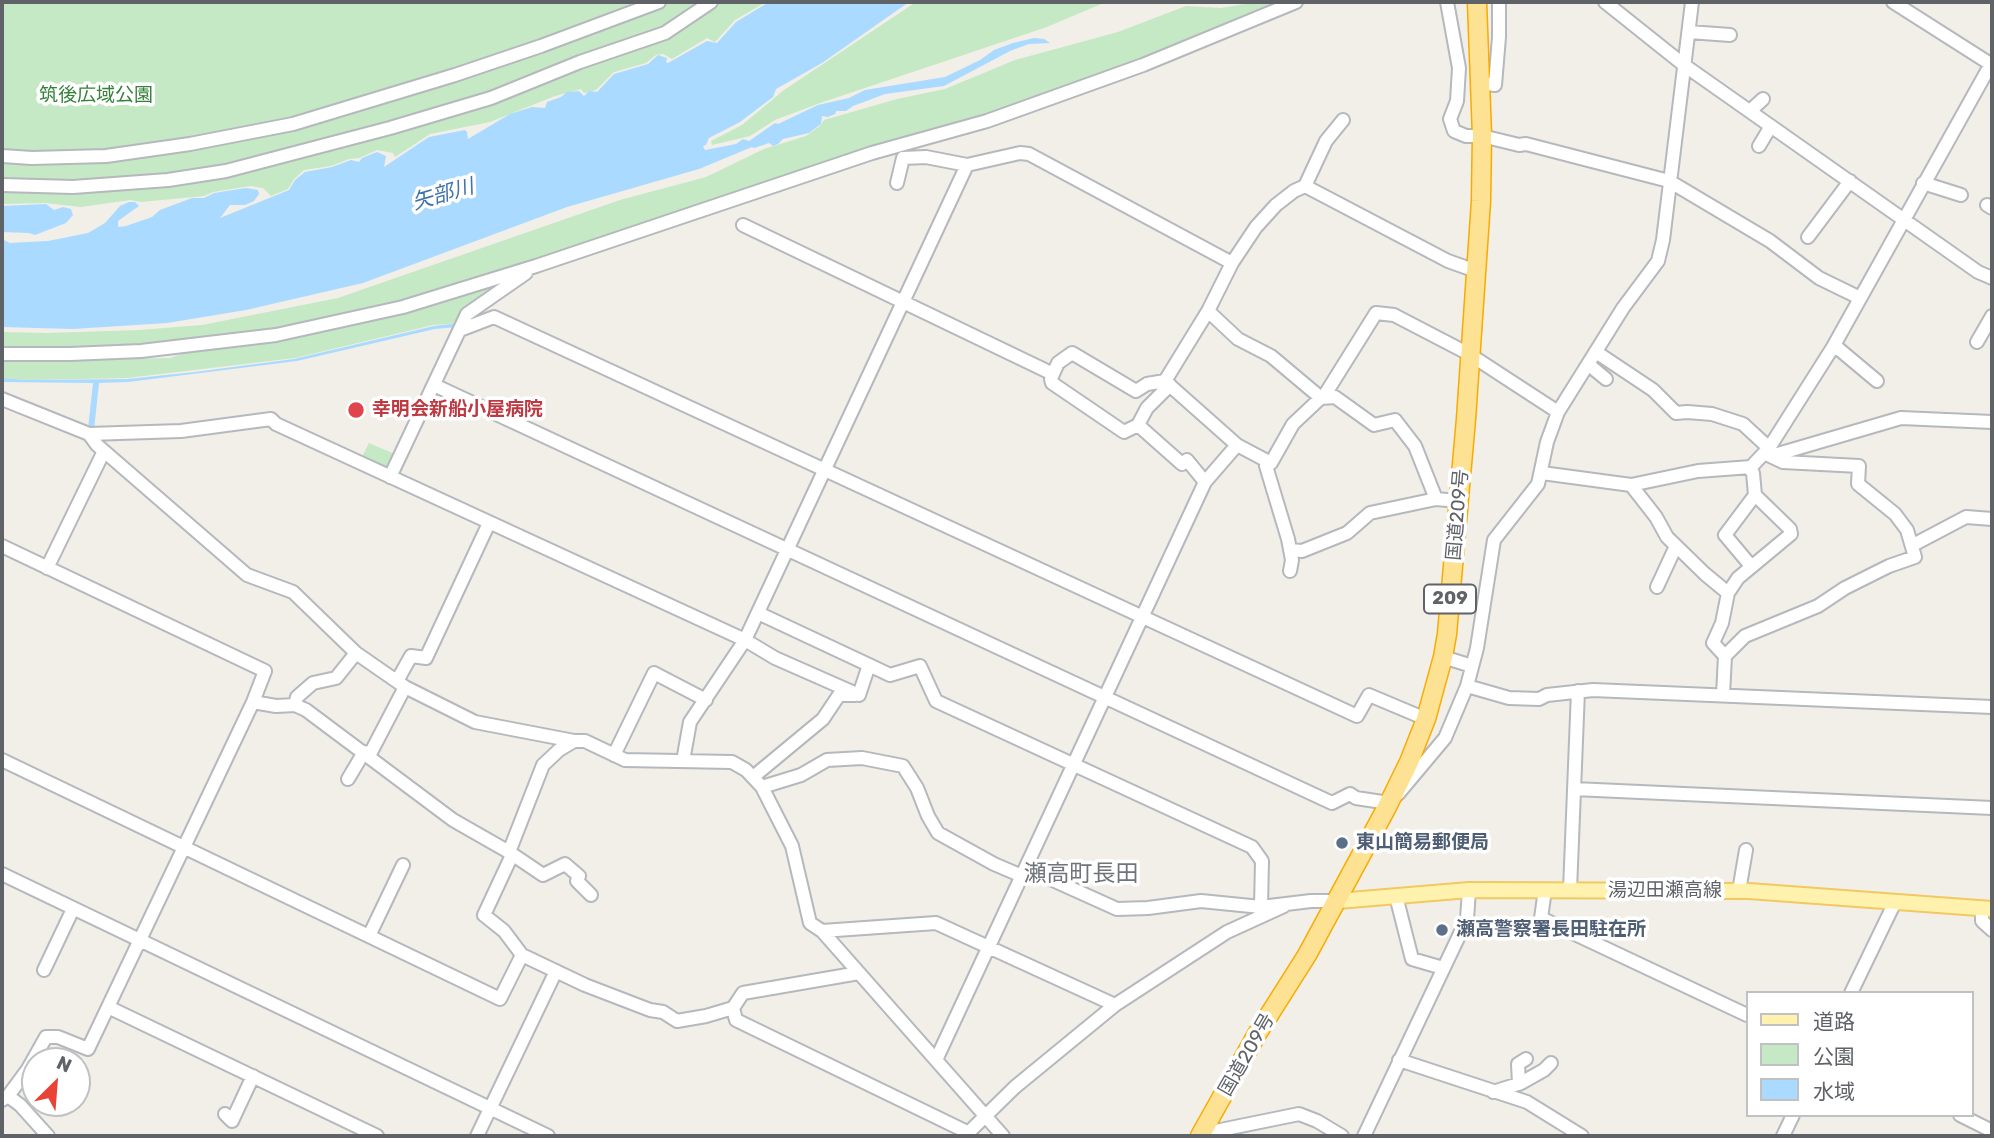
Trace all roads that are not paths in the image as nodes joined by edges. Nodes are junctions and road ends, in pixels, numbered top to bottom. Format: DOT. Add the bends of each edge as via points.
graph roads {
  1 [pos="659,2"];
  2 [pos="711,2"];
  3 [pos="1296,2"];
  4 [pos="1447,2"];
  5 [pos="1477,2"];
  6 [pos="1499,2"];
  7 [pos="1605,2"];
  8 [pos="1692,2"];
  9 [pos="1893,2"];
  10 [pos="1689,32"];
  11 [pos="1730,35"];
  12 [pos="1684,65"];
  13 [pos="1992,65"];
  14 [pos="1488,85"];
  15 [pos="1763,99"];
  16 [pos="1750,111"];
  17 [pos="1343,120"];
  18 [pos="1771,126"];
  19 [pos="1482,136"];
  20 [pos="1759,146"];
  21 [pos="2,156"];
  22 [pos="967,165"];
  23 [pos="1669,181"];
  24 [pos="1850,181"];
  25 [pos="1923,183"];
  26 [pos="897,184"];
  27 [pos="2,185"];
  28 [pos="1305,186"];
  29 [pos="1961,195"];
  30 [pos="1904,219"];
  31 [pos="743,225"];
  32 [pos="1808,237"];
  33 [pos="1232,262"];
  34 [pos="536,266"];
  35 [pos="1475,271"];
  36 [pos="1992,278"];
  37 [pos="1860,298"];
  38 [pos="901,302"];
  39 [pos="1208,311"];
  40 [pos="1992,316"];
  41 [pos="460,330"];
  42 [pos="1978,342"];
  43 [pos="1834,345"];
  44 [pos="1596,352"];
  45 [pos="2,354"];
  46 [pos="1469,354"];
  47 [pos="1588,364"];
  48 [pos="1053,374"];
  49 [pos="1606,379"];
  50 [pos="1877,381"];
  51 [pos="1168,383"];
  52 [pos="434,385"];
  53 [pos="1321,398"];
  54 [pos="2,399"];
  55 [pos="1559,412"];
  56 [pos="1992,422"];
  57 [pos="1138,425"];
  58 [pos="89,434"];
  59 [pos="1237,445"];
  60 [pos="104,451"];
  61 [pos="1768,452"];
  62 [pos="1271,463"];
  63 [pos="1749,468"];
  64 [pos="824,470"];
  65 [pos="1542,472"];
  66 [pos="390,477"];
  67 [pos="1205,482"];
  68 [pos="1631,485"];
  69 [pos="1755,495"];
  70 [pos="1436,499"];
  71 [pos="1458,501"];
  72 [pos="1992,519"];
  73 [pos="489,523"];
  74 [pos="1913,545"];
  75 [pos="2,546"];
  76 [pos="1676,547"];
  77 [pos="788,550"];
  78 [pos="1290,550"];
  79 [pos="1751,566"];
  80 [pos="47,568"];
  81 [pos="1290,571"];
  82 [pos="1657,587"];
  83 [pos="1728,593"];
  84 [pos="758,613"];
  85 [pos="1142,617"];
  86 [pos="745,640"];
  87 [pos="356,653"];
  88 [pos="1725,656"];
  89 [pos="1443,657"];
  90 [pos="869,665"];
  91 [pos="1472,666"];
  92 [pos="401,684"];
  93 [pos="1467,686"];
  94 [pos="1578,691"];
  95 [pos="859,695"];
  96 [pos="1723,695"];
  97 [pos="1105,697"];
  98 [pos="706,700"];
  99 [pos="253,702"];
  100 [pos="295,705"];
  101 [pos="1992,707"];
  102 [pos="1426,719"];
  103 [pos="574,741"];
  104 [pos="367,754"];
  105 [pos="614,755"];
  106 [pos="2,760"];
  107 [pos="683,761"];
  108 [pos="1074,765"];
  109 [pos="348,779"];
  110 [pos="757,782"];
  111 [pos="1574,789"];
  112 [pos="1388,805"];
  113 [pos="1992,808"];
  114 [pos="184,847"];
  115 [pos="1746,850"];
  116 [pos="510,853"];
  117 [pos="403,864"];
  118 [pos="1024,872"];
  119 [pos="2,874"];
  120 [pos="1469,890"];
  121 [pos="1545,890"];
  122 [pos="1570,890"];
  123 [pos="1739,891"];
  124 [pos="591,895"];
  125 [pos="1396,896"];
  126 [pos="1338,901"];
  127 [pos="1895,902"];
  128 [pos="1284,906"];
  129 [pos="1261,907"];
  130 [pos="1987,908"];
  131 [pos="73,909"];
  132 [pos="1992,930"];
  133 [pos="822,931"];
  134 [pos="369,936"];
  135 [pos="139,940"];
  136 [pos="989,948"];
  137 [pos="523,955"];
  138 [pos="1443,968"];
  139 [pos="44,970"];
  140 [pos="556,971"];
  141 [pos="859,973"];
  142 [pos="1852,991"];
  143 [pos="1115,1005"];
  144 [pos="108,1007"];
  145 [pos="733,1008"];
  146 [pos="1745,1014"];
  147 [pos="1526,1059"];
  148 [pos="936,1060"];
  149 [pos="1399,1060"];
  150 [pos="1551,1063"];
  151 [pos="253,1076"];
  152 [pos="1519,1084"];
  153 [pos="1493,1092"];
  154 [pos="5,1098"];
  155 [pos="490,1108"];
  156 [pos="225,1114"];
  157 [pos="1792,1117"];
  158 [pos="1963,1117"];
  159 [pos="985,1118"];
  160 [pos="1992,1131"];
  161 [pos="1221,1133"];
  162 [pos="967,1135"];
  163 [pos="1201,1135"];
  164 [pos="48,1136"];
  165 [pos="377,1136"];
  166 [pos="477,1136"];
  167 [pos="548,1136"];
  168 [pos="1003,1136"];
  169 [pos="1342,1136"];
  170 [pos="1364,1136"];
  171 [pos="1582,1136"];
  172 [pos="1783,1136"];
  1 -- 21 [label="street" via="455,75 293,124 106,156"];
  2 -- 27 [label="street" via="665,33 491,97 226,172 73,187"];
  3 -- 34 [label="street" via="1143,65 987,121 836,164"];
  4 -- 19 [label="street" via="1458,68 1457,101 1450,118 1454,131"];
  5 -- 19 [label="highway, 国道209号 / 209"];
  6 -- 14 [label="street" via="1495,85"];
  7 -- 12 [label="street"];
  8 -- 10 [label="street"];
  9 -- 13 [label="street"];
  10 -- 11 [label="street"];
  10 -- 12 [label="street"];
  12 -- 16 [label="street"];
  12 -- 23 [label="street"];
  13 -- 25 [label="street"];
  15 -- 16 [label="street"];
  16 -- 18 [label="street"];
  17 -- 28 [label="street" via="1326,141"];
  18 -- 20 [label="street"];
  18 -- 24 [label="street"];
  19 -- 23 [label="street"];
  19 -- 35 [label="highway, 国道209号 / 209"];
  22 -- 26 [label="street" via="903,158"];
  22 -- 33 [label="street" via="1029,153"];
  22 -- 38 [label="street"];
  23 -- 37 [label="street" via="1770,241 1819,278"];
  23 -- 44 [label="street" via="1658,261"];
  24 -- 30 [label="street"];
  24 -- 32 [label="street"];
  25 -- 29 [label="street"];
  25 -- 30 [label="street"];
  28 -- 33 [label="street" via="1269,212"];
  28 -- 35 [label="street"];
  30 -- 36 [label="street"];
  30 -- 37 [label="street"];
  31 -- 38 [label="street"];
  33 -- 39 [label="street"];
  34 -- 41 [label="street" via="467,314"];
  34 -- 45 [label="street" via="403,307 276,335 141,351"];
  35 -- 46 [label="highway, 国道209号 / 209"];
  37 -- 43 [label="street"];
  38 -- 48 [label="street"];
  38 -- 64 [label="street"];
  39 -- 51 [label="street"];
  39 -- 53 [label="street" via="1238,339 1271,356"];
  40 -- 42 [label="street"];
  41 -- 52 [label="street"];
  41 -- 64 [label="street" via="495,317"];
  43 -- 50 [label="street"];
  43 -- 61 [label="street"];
  44 -- 47 [label="street"];
  44 -- 61 [label="street" via="1653,390 1676,414 1712,414 1744,424"];
  46 -- 53 [label="street" via="1395,315 1376,313"];
  46 -- 55 [label="street"];
  46 -- 71 [label="highway, 国道209号 / 209"];
  47 -- 49 [label="street"];
  47 -- 55 [label="street"];
  48 -- 51 [label="street" via="1058,363 1072,353 1136,391 1147,384"];
  48 -- 57 [label="street" via="1052,383 1124,432"];
  51 -- 57 [label="street"];
  51 -- 59 [label="street"];
  52 -- 66 [label="street"];
  52 -- 77 [label="street"];
  53 -- 62 [label="street" via="1293,424"];
  53 -- 70 [label="street" via="1335,397 1374,425 1395,420 1415,446"];
  54 -- 58 [label="street"];
  55 -- 65 [label="street"];
  56 -- 61 [label="street" via="1901,418"];
  57 -- 67 [label="street" via="1182,464 1187,460"];
  58 -- 60 [label="street"];
  58 -- 66 [label="street" via="181,431 271,419"];
  59 -- 62 [label="street"];
  59 -- 67 [label="street"];
  60 -- 80 [label="street"];
  60 -- 87 [label="street" via="247,575 293,592"];
  61 -- 63 [label="street"];
  61 -- 74 [label="street" via="1783,462 1859,466 1858,484 1895,514"];
  62 -- 78 [label="street" via="1266,466"];
  63 -- 68 [label="street" via="1698,471"];
  63 -- 69 [label="street"];
  64 -- 77 [label="street"];
  64 -- 85 [label="street"];
  65 -- 68 [label="street"];
  65 -- 91 [label="street" via="1538,484 1494,540"];
  66 -- 73 [label="street"];
  67 -- 85 [label="street"];
  68 -- 76 [label="street"];
  69 -- 79 [label="street" via="1725,534"];
  69 -- 79 [label="street" via="1791,534"];
  70 -- 71 [label="street"];
  70 -- 78 [label="street" via="1370,513 1347,533 1302,551"];
  71 -- 89 [label="highway, 国道209号 / 209"];
  72 -- 74 [label="street" via="1966,517"];
  73 -- 86 [label="street"];
  73 -- 92 [label="street" via="426,658 411,656"];
  74 -- 88 [label="street" via="1915,558 1889,566 1818,606 1745,636"];
  75 -- 80 [label="street"];
  76 -- 82 [label="street"];
  76 -- 83 [label="street"];
  77 -- 84 [label="street"];
  77 -- 97 [label="street"];
  78 -- 81 [label="street"];
  79 -- 83 [label="street"];
  80 -- 99 [label="street" via="265,671"];
  83 -- 88 [label="street" via="1713,643"];
  84 -- 86 [label="street"];
  84 -- 90 [label="street"];
  85 -- 97 [label="street"];
  85 -- 102 [label="street" via="1357,716 1369,695"];
  86 -- 95 [label="street"];
  86 -- 98 [label="street"];
  87 -- 92 [label="street"];
  87 -- 100 [label="street" via="336,678 313,683 297,697"];
  88 -- 96 [label="street"];
  89 -- 91 [label="street"];
  89 -- 102 [label="highway, 国道209号 / 209"];
  90 -- 95 [label="street"];
  90 -- 108 [label="street" via="890,675 920,666 936,701"];
  91 -- 93 [label="street"];
  92 -- 103 [label="street" via="475,722"];
  92 -- 104 [label="street"];
  93 -- 94 [label="street" via="1509,698 1539,699"];
  93 -- 112 [label="street" via="1445,738"];
  94 -- 96 [label="street"];
  94 -- 111 [label="street"];
  95 -- 110 [label="street" via="839,695 823,719"];
  96 -- 101 [label="street"];
  97 -- 108 [label="street"];
  97 -- 112 [label="street" via="1332,803 1350,794"];
  98 -- 105 [label="street" via="654,673"];
  98 -- 107 [label="street" via="690,722"];
  99 -- 100 [label="street"];
  99 -- 114 [label="street"];
  100 -- 104 [label="street"];
  102 -- 112 [label="highway, 国道209号 / 209"];
  103 -- 105 [label="street" via="586,741"];
  103 -- 116 [label="street" via="543,765"];
  104 -- 109 [label="street"];
  104 -- 116 [label="street" via="453,820"];
  105 -- 107 [label="street" via="625,760"];
  106 -- 114 [label="street"];
  107 -- 110 [label="street" via="732,762"];
  108 -- 118 [label="street"];
  108 -- 129 [label="street" via="1252,847 1262,860"];
  110 -- 118 [label="street" via="801,775 827,760 862,758 903,766 938,833 994,864"];
  110 -- 133 [label="street" via="792,846 810,923"];
  111 -- 113 [label="street"];
  111 -- 122 [label="street"];
  112 -- 126 [label="highway, 国道209号 / 209"];
  114 -- 134 [label="street"];
  114 -- 135 [label="street"];
  115 -- 123 [label="street"];
  116 -- 124 [label="street" via="544,875 565,864"];
  116 -- 137 [label="street" via="485,915"];
  117 -- 134 [label="street"];
  118 -- 129 [label="street" via="1117,909 1201,901"];
  118 -- 136 [label="street"];
  119 -- 131 [label="street"];
  120 -- 121 [label="main road, 湯辺田瀬高線"];
  120 -- 125 [label="main road, 湯辺田瀬高線"];
  120 -- 138 [label="street" via="1466,919"];
  121 -- 122 [label="main road, 湯辺田瀬高線"];
  121 -- 146 [label="street" via="1541,918"];
  122 -- 123 [label="main road, 湯辺田瀬高線"];
  123 -- 127 [label="main road, 湯辺田瀬高線"];
  125 -- 126 [label="main road, 湯辺田瀬高線"];
  125 -- 138 [label="street" via="1412,959"];
  126 -- 128 [label="street"];
  126 -- 163 [label="highway, 国道209号 / 209"];
  127 -- 130 [label="main road, 湯辺田瀬高線"];
  127 -- 142 [label="street"];
  128 -- 129 [label="street"];
  128 -- 143 [label="street" via="1227,932"];
  130 -- 132 [label="street" via="1982,921"];
  131 -- 135 [label="street"];
  131 -- 139 [label="street"];
  133 -- 136 [label="street" via="936,923"];
  133 -- 141 [label="street"];
  134 -- 137 [label="street" via="500,999"];
  135 -- 144 [label="street"];
  135 -- 155 [label="street"];
  136 -- 143 [label="street"];
  136 -- 148 [label="street"];
  137 -- 140 [label="street"];
  138 -- 149 [label="street"];
  140 -- 145 [label="street" via="677,1021"];
  140 -- 155 [label="street"];
  141 -- 145 [label="street" via="743,993"];
  141 -- 148 [label="street"];
  143 -- 159 [label="street" via="1015,1087"];
  144 -- 151 [label="street"];
  144 -- 154 [label="street" via="88,1049 46,1037 29,1069"];
  145 -- 162 [label="street" via="736,1020"];
  147 -- 152 [label="street" via="1518,1064"];
  148 -- 159 [label="street"];
  149 -- 153 [label="street"];
  149 -- 170 [label="street"];
  150 -- 152 [label="street"];
  151 -- 156 [label="street" via="232,1121"];
  151 -- 165 [label="street"];
  152 -- 153 [label="street"];
  153 -- 171 [label="street" via="1527,1102"];
  154 -- 164 [label="street" via="20,1105"];
  155 -- 166 [label="street"];
  155 -- 167 [label="street"];
  157 -- 172 [label="street"];
  158 -- 160 [label="street"];
  159 -- 162 [label="street"];
  159 -- 168 [label="street"];
  161 -- 163 [label="street"];
  161 -- 169 [label="street" via="1299,1114"];
}
